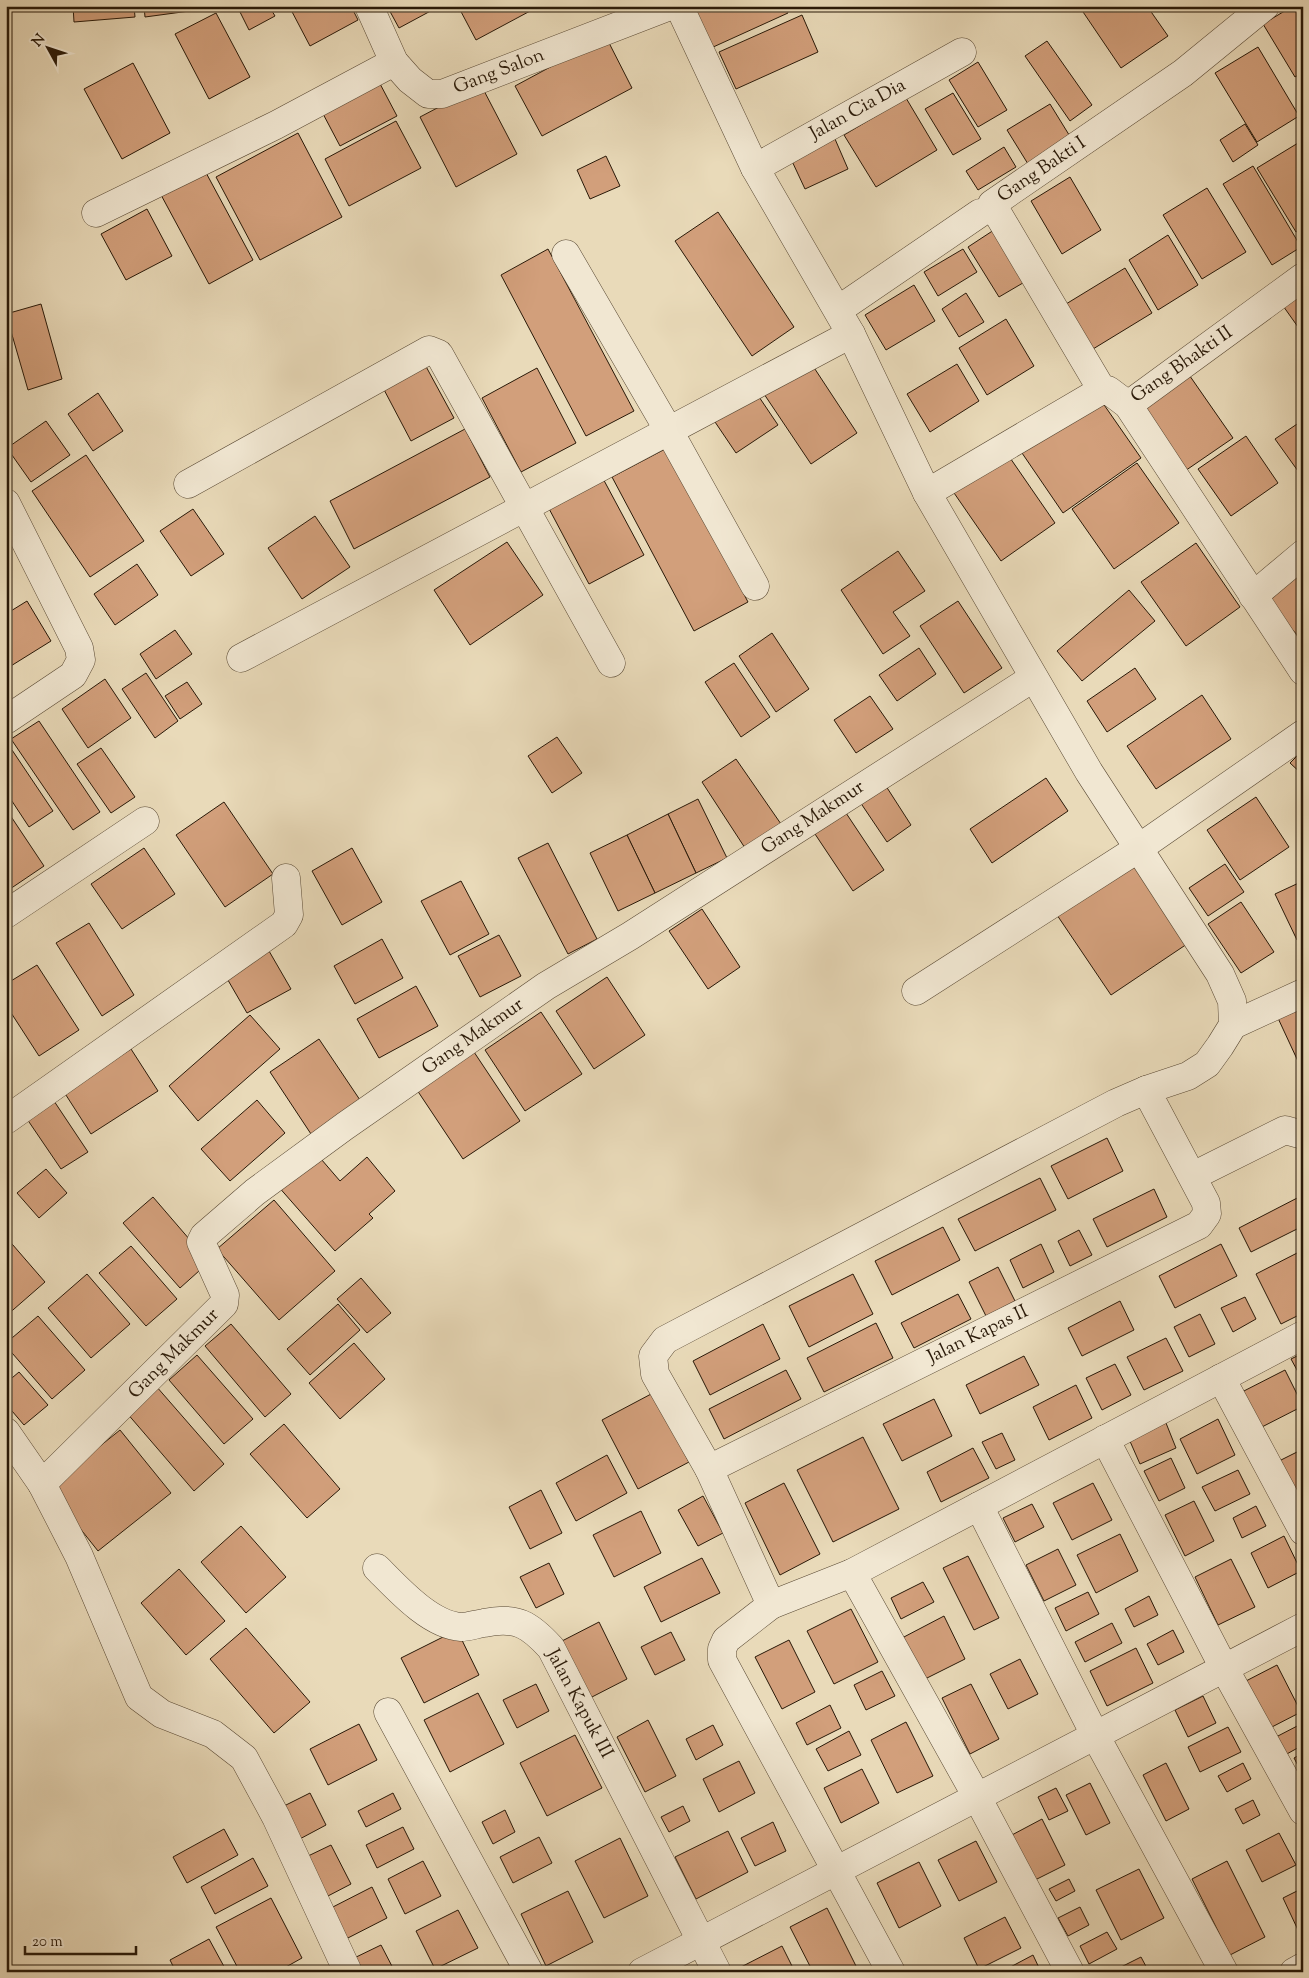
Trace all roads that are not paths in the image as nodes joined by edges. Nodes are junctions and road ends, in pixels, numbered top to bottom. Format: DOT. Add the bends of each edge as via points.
graph roads {
  1 [pos="369,6"];
  2 [pos="670,6"];
  3 [pos="679,6"];
  4 [pos="1265,6"];
  5 [pos="962,52"];
  6 [pos="394,62"];
  7 [pos="754,168"];
  8 [pos="96,213"];
  9 [pos="980,213"];
  10 [pos="566,254"];
  11 [pos="1303,277"];
  12 [pos="838,310"];
  13 [pos="851,334"];
  14 [pos="1102,390"];
  15 [pos="1128,406"];
  16 [pos="669,431"];
  17 [pos="188,484"];
  18 [pos="928,493"];
  19 [pos="6,503"];
  20 [pos="526,508"];
  21 [pos="1303,554"];
  22 [pos="755,586"];
  23 [pos="1253,596"];
  24 [pos="241,658"];
  25 [pos="611,663"];
  26 [pos="1303,671"];
  27 [pos="1033,678"];
  28 [pos="6,720"];
  29 [pos="1303,734"];
  30 [pos="145,821"];
  31 [pos="1138,848"];
  32 [pos="286,878"];
  33 [pos="6,914"];
  34 [pos="916,991"];
  35 [pos="1303,993"];
  36 [pos="1233,1025"];
  37 [pos="1146,1090"];
  38 [pos="6,1120"];
  39 [pos="1303,1135"];
  40 [pos="1193,1176"];
  41 [pos="1303,1335"];
  42 [pos="1221,1378"];
  43 [pos="6,1432"];
  44 [pos="1105,1439"];
  45 [pos="709,1469"];
  46 [pos="42,1484"];
  47 [pos="979,1506"];
  48 [pos="1303,1531"];
  49 [pos="377,1568"];
  50 [pos="852,1573"];
  51 [pos="771,1605"];
  52 [pos="1303,1627"];
  53 [pos="1224,1668"];
  54 [pos="388,1712"];
  55 [pos="1095,1735"];
  56 [pos="976,1797"];
  57 [pos="1303,1811"];
  58 [pos="836,1871"];
  59 [pos="701,1941"];
  60 [pos="1303,1968"];
  61 [pos="348,1972"];
  62 [pos="529,1972"];
  63 [pos="642,1972"];
  64 [pos="717,1972"];
  65 [pos="891,1972"];
  66 [pos="1070,1972"];
  67 [pos="1224,1972"];
  68 [pos="1294,1972"];
  1 -- 6 [label="street, Gang Salon"];
  2 -- 6 [label="street, Gang Salon" via="442,94 428,94"];
  3 -- 7 [label="street"];
  4 -- 14 [label="street, Gang Bakti I" via="1183,73 992,204"];
  5 -- 7 [label="street, Jalan Cia Dia"];
  6 -- 8 [label="street" via="276,125"];
  7 -- 12 [label="street"];
  9 -- 12 [label="street"];
  10 -- 16 [label="street"];
  11 -- 15 [label="street, Gang Bhakti II"];
  12 -- 13 [label="street"];
  13 -- 16 [label="street"];
  13 -- 18 [label="street"];
  14 -- 15 [label="street, Gang Bhakti II" via="1108,390"];
  14 -- 18 [label="street, Gang Bhakti II"];
  15 -- 23 [label="street"];
  16 -- 20 [label="street"];
  16 -- 22 [label="street"];
  17 -- 20 [label="street" via="429,350 439,354"];
  18 -- 27 [label="street"];
  19 -- 28 [label="street" via="80,648 80,660 73,675"];
  20 -- 24 [label="street"];
  20 -- 25 [label="street"];
  21 -- 23 [label="street"];
  23 -- 26 [label="street"];
  27 -- 31 [label="street" via="1088,772"];
  27 -- 46 [label="street, Gang Makmur" via="630,936 546,986 255,1192 201,1242 225,1295 224,1304"];
  29 -- 31 [label="street"];
  30 -- 33 [label="street"];
  31 -- 34 [label="street"];
  31 -- 36 [label="street" via="1220,974 1232,1001"];
  32 -- 38 [label="street" via="289,915 284,924"];
  35 -- 36 [label="street"];
  36 -- 37 [label="street" via="1207,1064 1188,1076"];
  37 -- 40 [label="street, Jalan Kapas II"];
  37 -- 45 [label="street" via="665,1340 653,1356 655,1374"];
  39 -- 40 [label="street" via="1285,1130"];
  40 -- 45 [label="street, Jalan Kapas II" via="1206,1203 1207,1214 1199,1224"];
  41 -- 42 [label="street"];
  42 -- 44 [label="street"];
  42 -- 48 [label="street"];
  43 -- 46 [label="street"];
  44 -- 47 [label="street"];
  44 -- 53 [label="street"];
  45 -- 51 [label="street"];
  46 -- 61 [label="street" via="79,1556 139,1697 162,1714 213,1734 244,1758 276,1817"];
  47 -- 50 [label="street"];
  47 -- 55 [label="street"];
  49 -- 59 [label="street, Jalan Kapuk III" via="419,1610 440,1620 461,1627 495,1620 515,1620 534,1629 552,1648"];
  50 -- 51 [label="street"];
  50 -- 56 [label="street"];
  51 -- 58 [label="street" via="726,1640 722,1660"];
  52 -- 53 [label="street"];
  53 -- 55 [label="street"];
  53 -- 57 [label="street"];
  54 -- 62 [label="street"];
  55 -- 56 [label="street"];
  55 -- 67 [label="street"];
  56 -- 58 [label="street"];
  56 -- 66 [label="street"];
  58 -- 59 [label="street"];
  58 -- 65 [label="street"];
  59 -- 63 [label="street"];
  59 -- 64 [label="street, Jalan Kapuk III"];
  60 -- 68 [label="street"];
}
